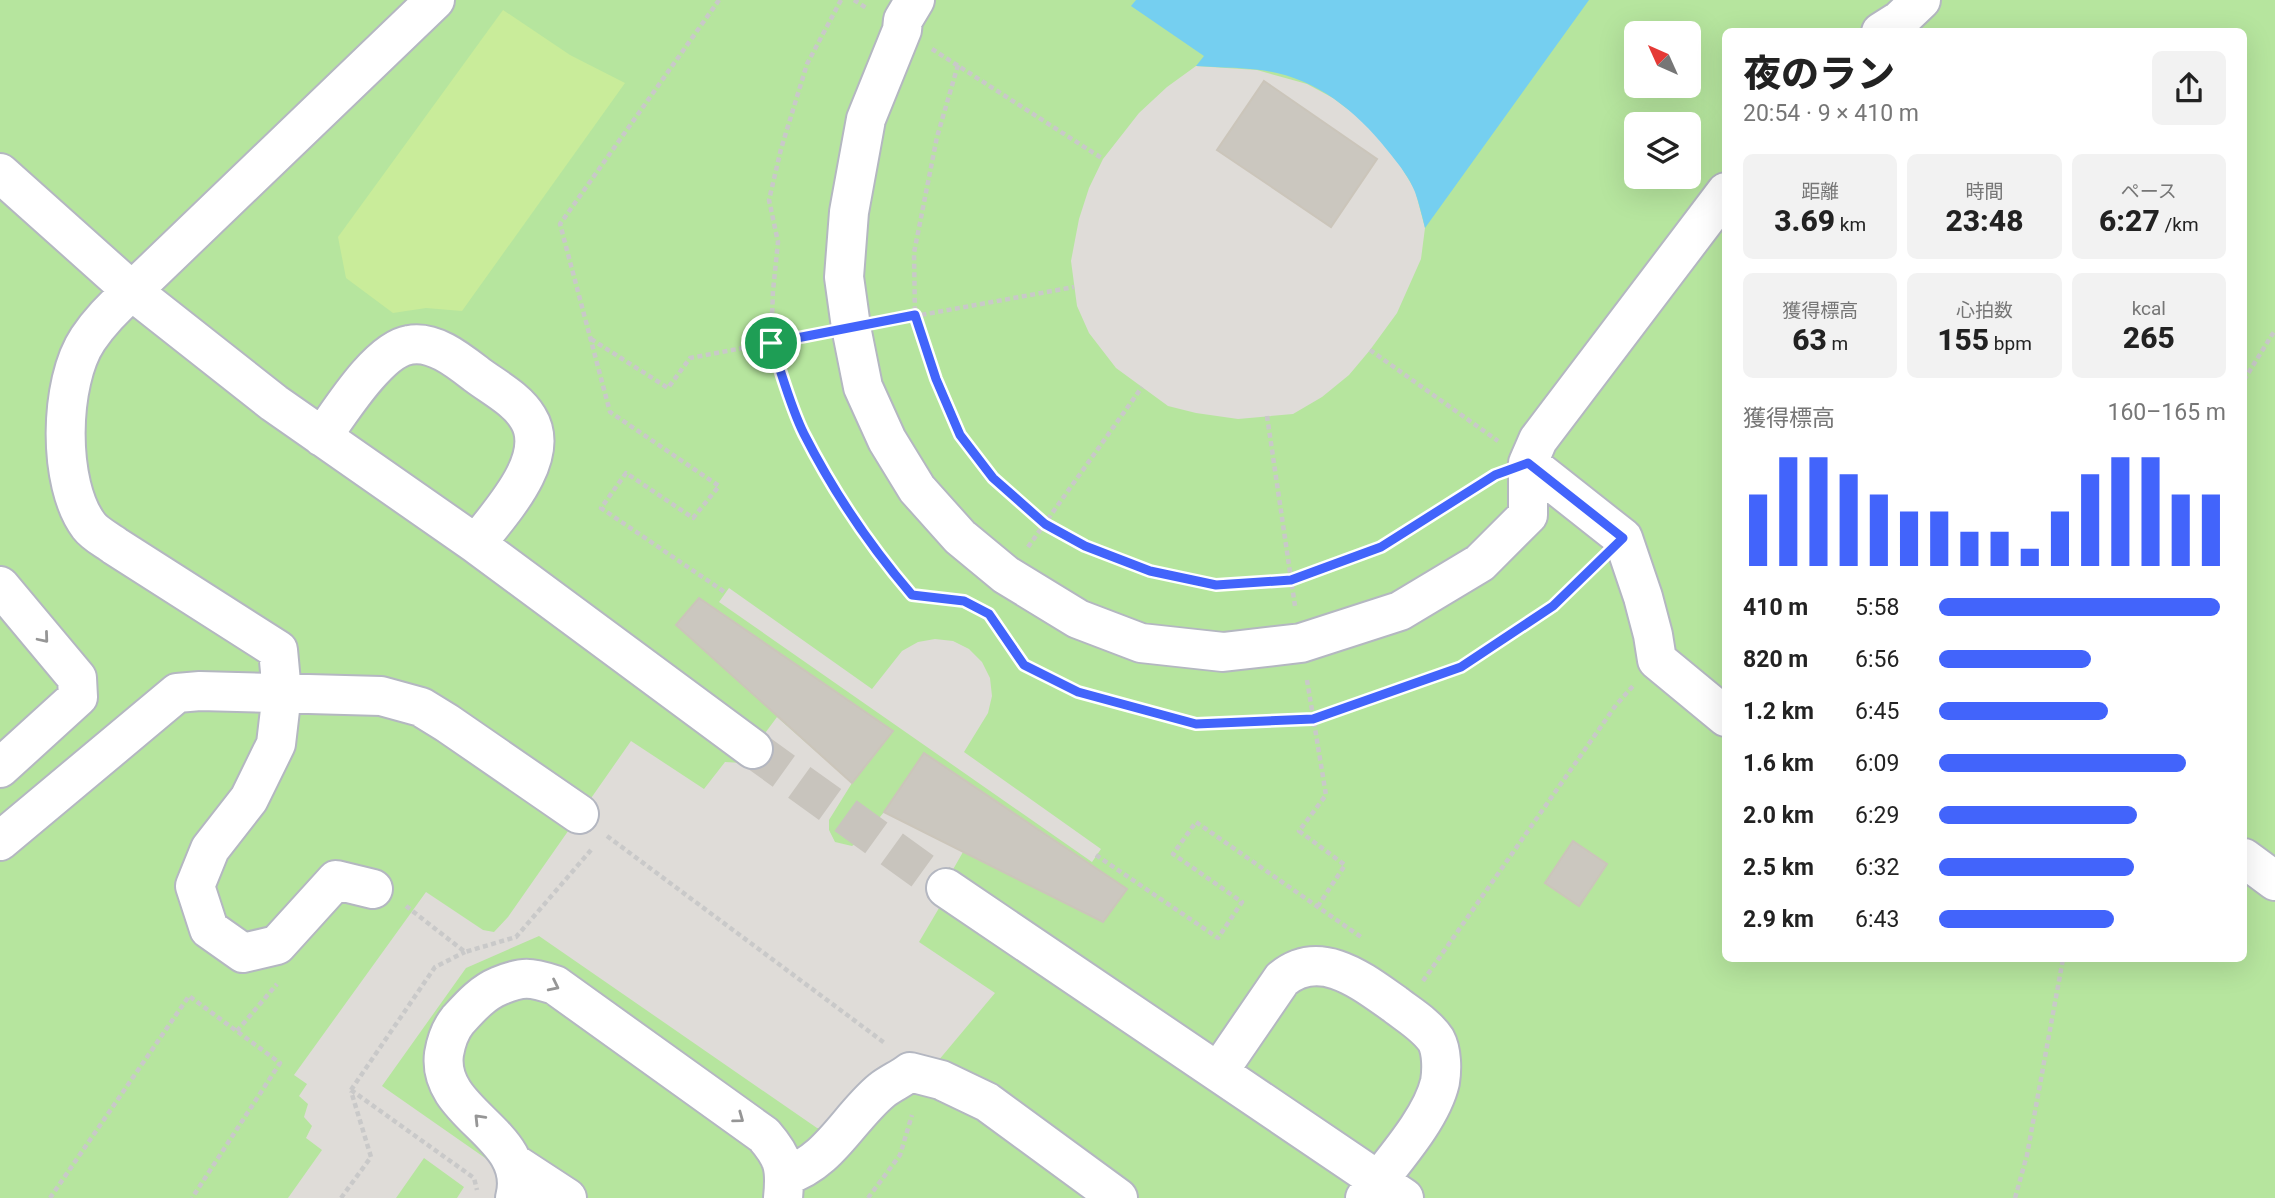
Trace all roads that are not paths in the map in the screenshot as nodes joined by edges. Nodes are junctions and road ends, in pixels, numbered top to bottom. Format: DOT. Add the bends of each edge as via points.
graph roads {
  1 [pos="435,0"];
  2 [pos="915,0"];
  3 [pos="1921,0"];
  4 [pos="1887,28"];
  5 [pos="0,173"];
  6 [pos="1722,197"];
  7 [pos="132,291"];
  8 [pos="322,437"];
  9 [pos="1528,463"];
  10 [pos="476,544"];
  11 [pos="0,586"];
  12 [pos="282,693"];
  13 [pos="1722,714"];
  14 [pos="754,749"];
  15 [pos="0,768"];
  16 [pos="592,824"];
  17 [pos="0,841"];
  18 [pos="2247,860"];
  19 [pos="2275,881"];
  20 [pos="946,888"];
  21 [pos="373,889"];
  22 [pos="1219,1071"];
  23 [pos="515,1181"];
  24 [pos="784,1187"];
  25 [pos="1383,1192"];
  26 [pos="567,1198"];
  27 [pos="1118,1198"];
  1 -- 7 [label="street"];
  2 -- 9 [label="street" via="866,119 849,212 844,277 851,327 863,387 887,440 917,489 960,537 1006,575 1078,619 1141,643 1223,652 1301,643 1400,611 1480,563 1528,515"];
  3 -- 4 [label="street"];
  5 -- 7 [label="street"];
  6 -- 9 [label="street" via="1538,440"];
  7 -- 8 [label="street"];
  7 -- 12 [label="street" via="87,340 75,367 64,414 70,488 89,526 278,650"];
  8 -- 10 [label="street"];
  8 -- 10 [label="street" via="375,366 408,344 439,350 471,370 518,405 530,420 534,436 528,471"];
  9 -- 13 [label="street" via="1623,538 1657,660"];
  10 -- 14 [label="street"];
  11 -- 15 [label="street, one-way" via="77,678 78,697"];
  12 -- 16 [label="street" via="380,696 421,707"];
  12 -- 17 [label="street" via="177,693"];
  12 -- 21 [label="street" via="276,744 249,799 210,849 195,886 209,929 243,953 277,945 336,880"];
  18 -- 19 [label="street"];
  20 -- 22 [label="street"];
  22 -- 25 [label="street"];
  22 -- 25 [label="street" via="1291,971 1325,966 1413,996 1424,1025 1437,1042 1440,1081"];
  23 -- 24 [label="street, one-way" via="499,1141 450,1088 442,1067 454,1025 473,1004 489,990 530,977 555,985 764,1135 780,1154"];
  23 -- 26 [label="street"];
  24 -- 27 [label="street" via="883,1090 910,1072 941,1080 987,1102"];
}
